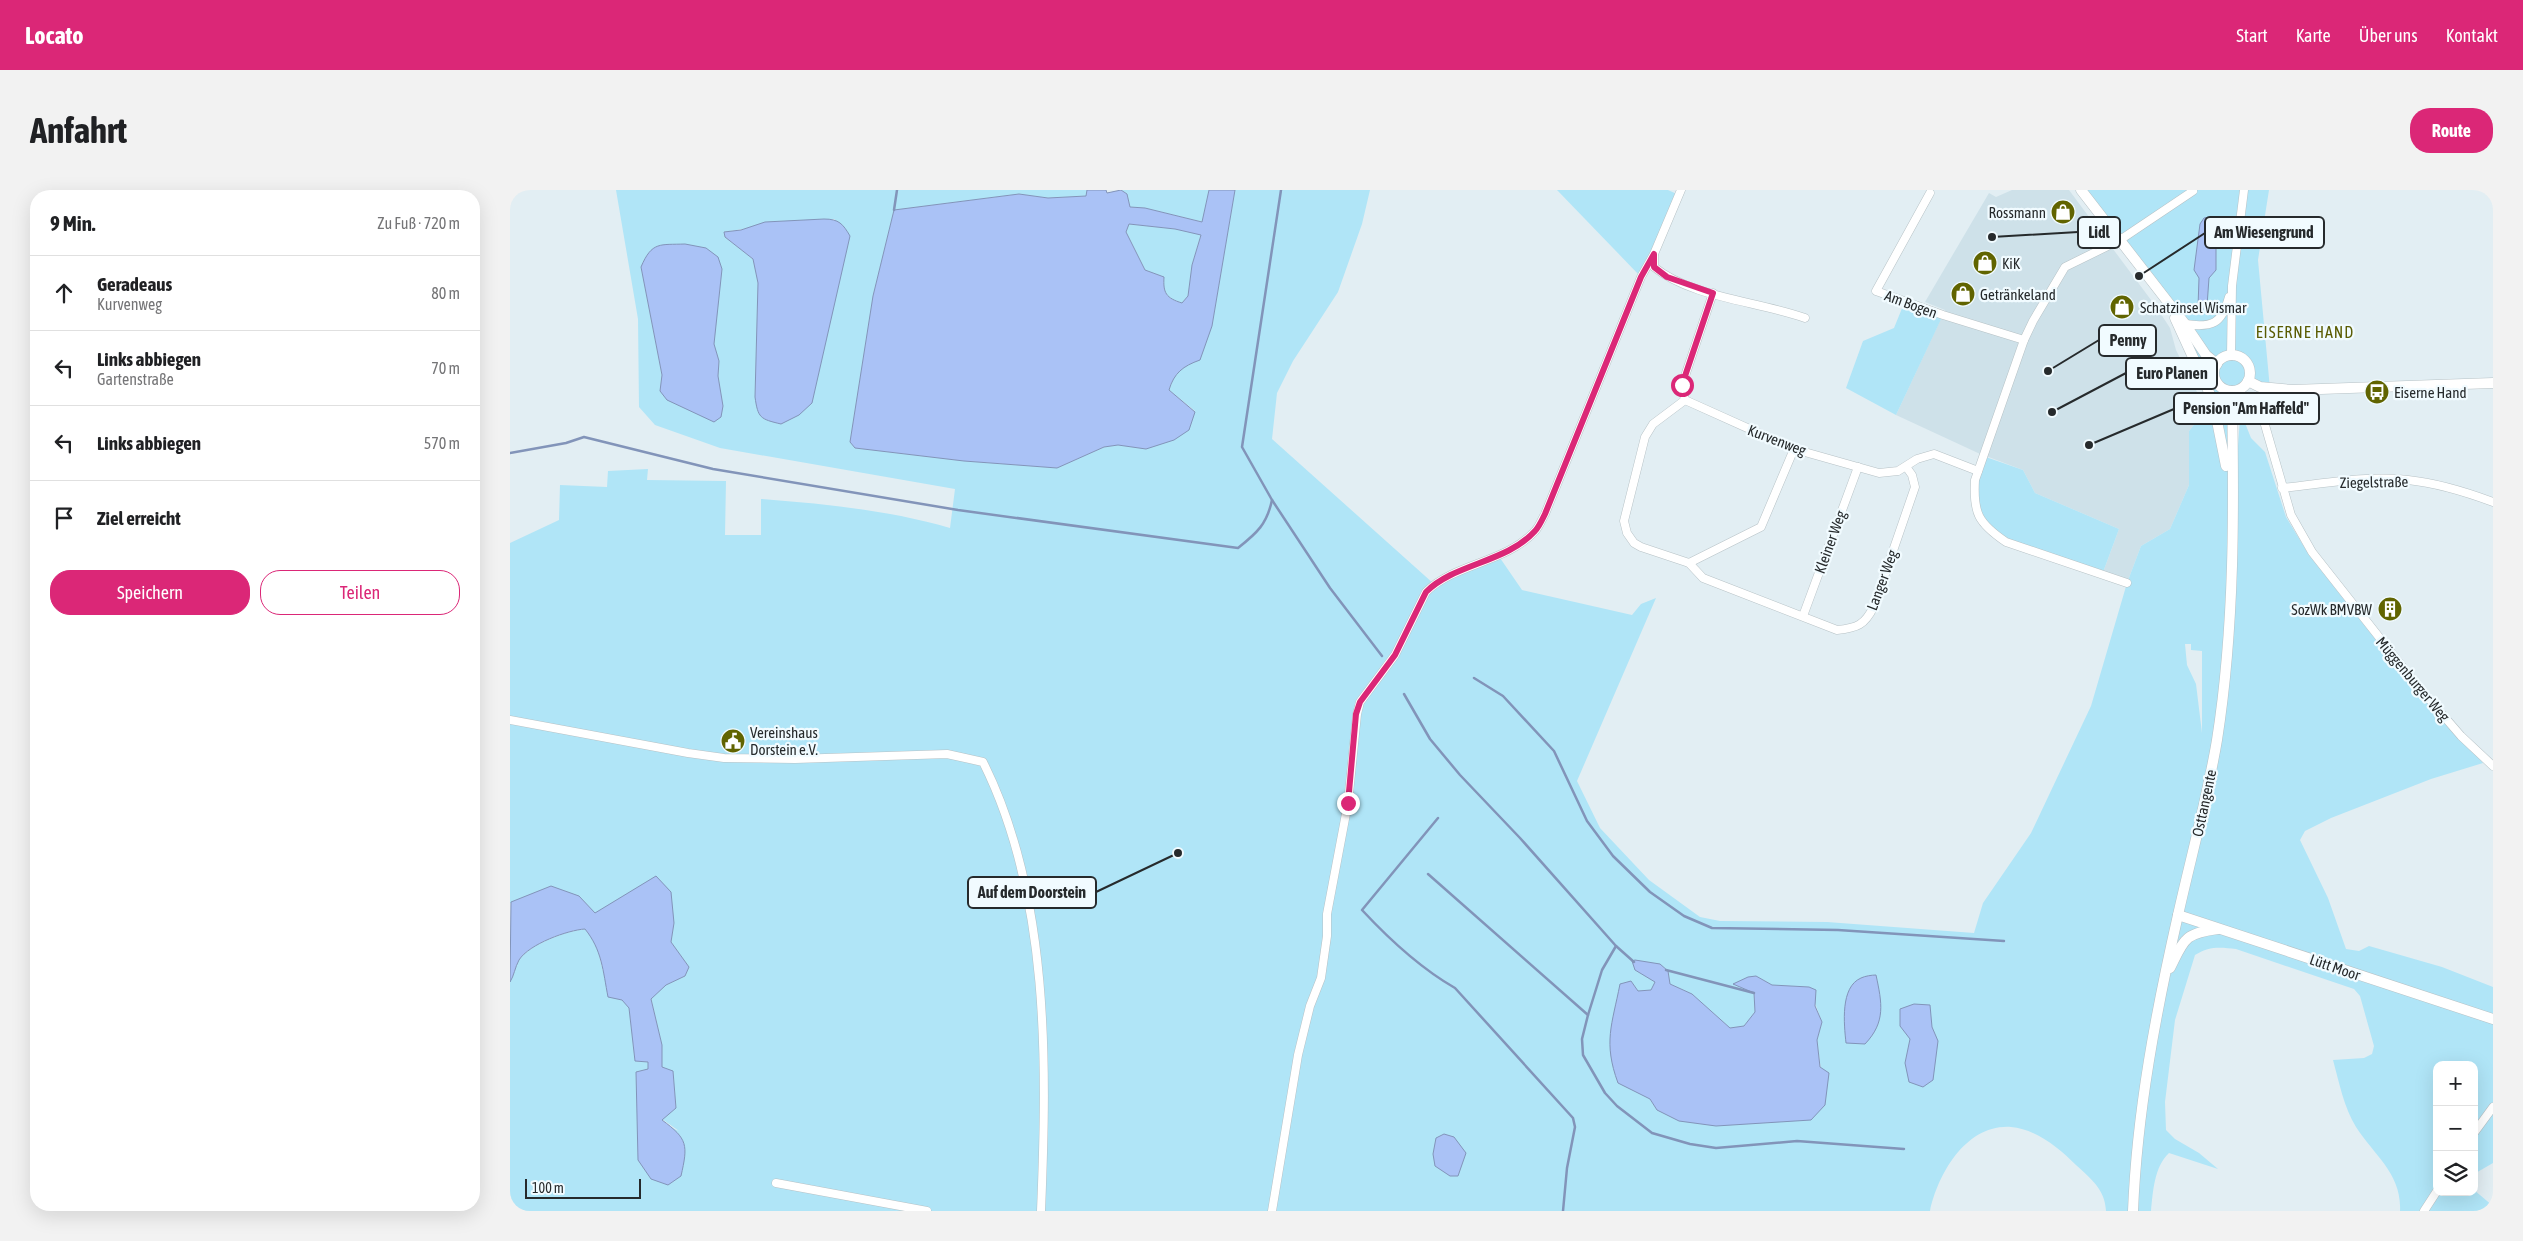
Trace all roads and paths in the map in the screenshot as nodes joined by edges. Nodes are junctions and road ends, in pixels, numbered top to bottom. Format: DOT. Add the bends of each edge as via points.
graph roads {
  1 [pos="1681,190"];
  2 [pos="2081,190"];
  3 [pos="2244,190"];
  4 [pos="2192,191"];
  5 [pos="1930,193"];
  6 [pos="2120,240"];
  7 [pos="1654,254"];
  8 [pos="2232,286"];
  9 [pos="1713,293"];
  10 [pos="2171,307"];
  11 [pos="1805,318"];
  12 [pos="2185,324"];
  13 [pos="2024,340"];
  14 [pos="2231,356"];
  15 [pos="2217,364"];
  16 [pos="2248,381"];
  17 [pos="2493,383"];
  18 [pos="2232,391"];
  19 [pos="1685,400"];
  20 [pos="2265,425"];
  21 [pos="1794,449"];
  22 [pos="1858,467"];
  23 [pos="1907,468"];
  24 [pos="1978,471"];
  25 [pos="2282,488"];
  26 [pos="2493,502"];
  27 [pos="2232,513"];
  28 [pos="1689,563"];
  29 [pos="2127,583"];
  30 [pos="1803,616"];
  31 [pos="510,720"];
  32 [pos="2493,766"];
  33 [pos="2178,915"];
  34 [pos="2221,929"];
  35 [pos="2164,979"];
  36 [pos="2493,1019"];
  37 [pos="2493,1107"];
  38 [pos="2478,1128"];
  39 [pos="776,1183"];
  40 [pos="2434,1196"];
  41 [pos="927,1211"];
  42 [pos="1041,1211"];
  43 [pos="1272,1211"];
  44 [pos="2133,1211"];
  45 [pos="2424,1211"];
  1 -- 7 [label="street"];
  2 -- 6 [label="main road"];
  3 -- 8 [label="street"];
  4 -- 6 [label="street"];
  5 -- 13 [label="street, Am Bogen" via="1876,291"];
  6 -- 10 [label="main road"];
  6 -- 13 [label="street" via="2064,267"];
  7 -- 9 [label="street" via="1654,267 1667,277"];
  7 -- 43 [label="street" via="1641,277 1536,531 1506,551 1434,584 1426,592 1387,668 1360,702 1356,714 1348,803 1327,914 1321,978 1310,1006 1298,1055"];
  8 -- 12 [label="street" via="2225,312 2215,322 2207,326"];
  8 -- 14 [label="street"];
  9 -- 11 [label="street"];
  9 -- 19 [label="street" via="1682,385"];
  10 -- 12 [label="main road"];
  10 -- 27 [label="main road" via="2213,401 2225,453"];
  12 -- 15 [label="main road" via="2206,355"];
  13 -- 24 [label="street"];
  14 -- 15 [label="main road"];
  14 -- 16 [label="main road" via="2247,364"];
  15 -- 18 [label="main road" via="2214,374 2218,385"];
  16 -- 17 [label="main road" via="2260,387 2292,390"];
  16 -- 18 [label="main road" via="2240,390"];
  18 -- 27 [label="main road, Osttangente"];
  19 -- 21 [label="street, Kurvenweg"];
  19 -- 28 [label="street, Langer Weg" via="1654,424 1645,437 1624,521 1627,533 1641,548"];
  20 -- 25 [label="street, Müggenburger Weg"];
  21 -- 22 [label="street, Kurvenweg"];
  21 -- 28 [label="street" via="1761,527"];
  22 -- 23 [label="street, Kurvenweg" via="1879,473"];
  22 -- 30 [label="street, Kleiner Weg"];
  23 -- 24 [label="street, Kurvenweg" via="1917,459 1934,454"];
  23 -- 30 [label="street, Langer Weg" via="1915,487 1868,620 1860,626 1837,630"];
  24 -- 29 [label="street" via="1974,480 1977,516 1989,530 2006,542"];
  25 -- 26 [label="street, Ziegelstraße" via="2366,479 2408,480 2458,490"];
  25 -- 32 [label="street, Müggenburger Weg" via="2290,515 2312,552 2416,684 2461,736"];
  27 -- 33 [label="main road, Osttangente" via="2228,647 2218,731"];
  28 -- 30 [label="street, Langer Weg" via="1702,578"];
  31 -- 42 [label="street" via="724,758 947,754 983,762 998,791 1012,831 1025,882 1034,951 1045,1068"];
  33 -- 34 [label="main road, Lütt Moor"];
  33 -- 35 [label="main road, Osttangente"];
  34 -- 35 [label="main road" via="2197,932 2184,940"];
  34 -- 36 [label="main road, Lütt Moor"];
  35 -- 44 [label="main road, Osttangente" via="2144,1092"];
  37 -- 38 [label="street"];
  39 -- 41 [label="street"];
  40 -- 45 [label="street"];
}
